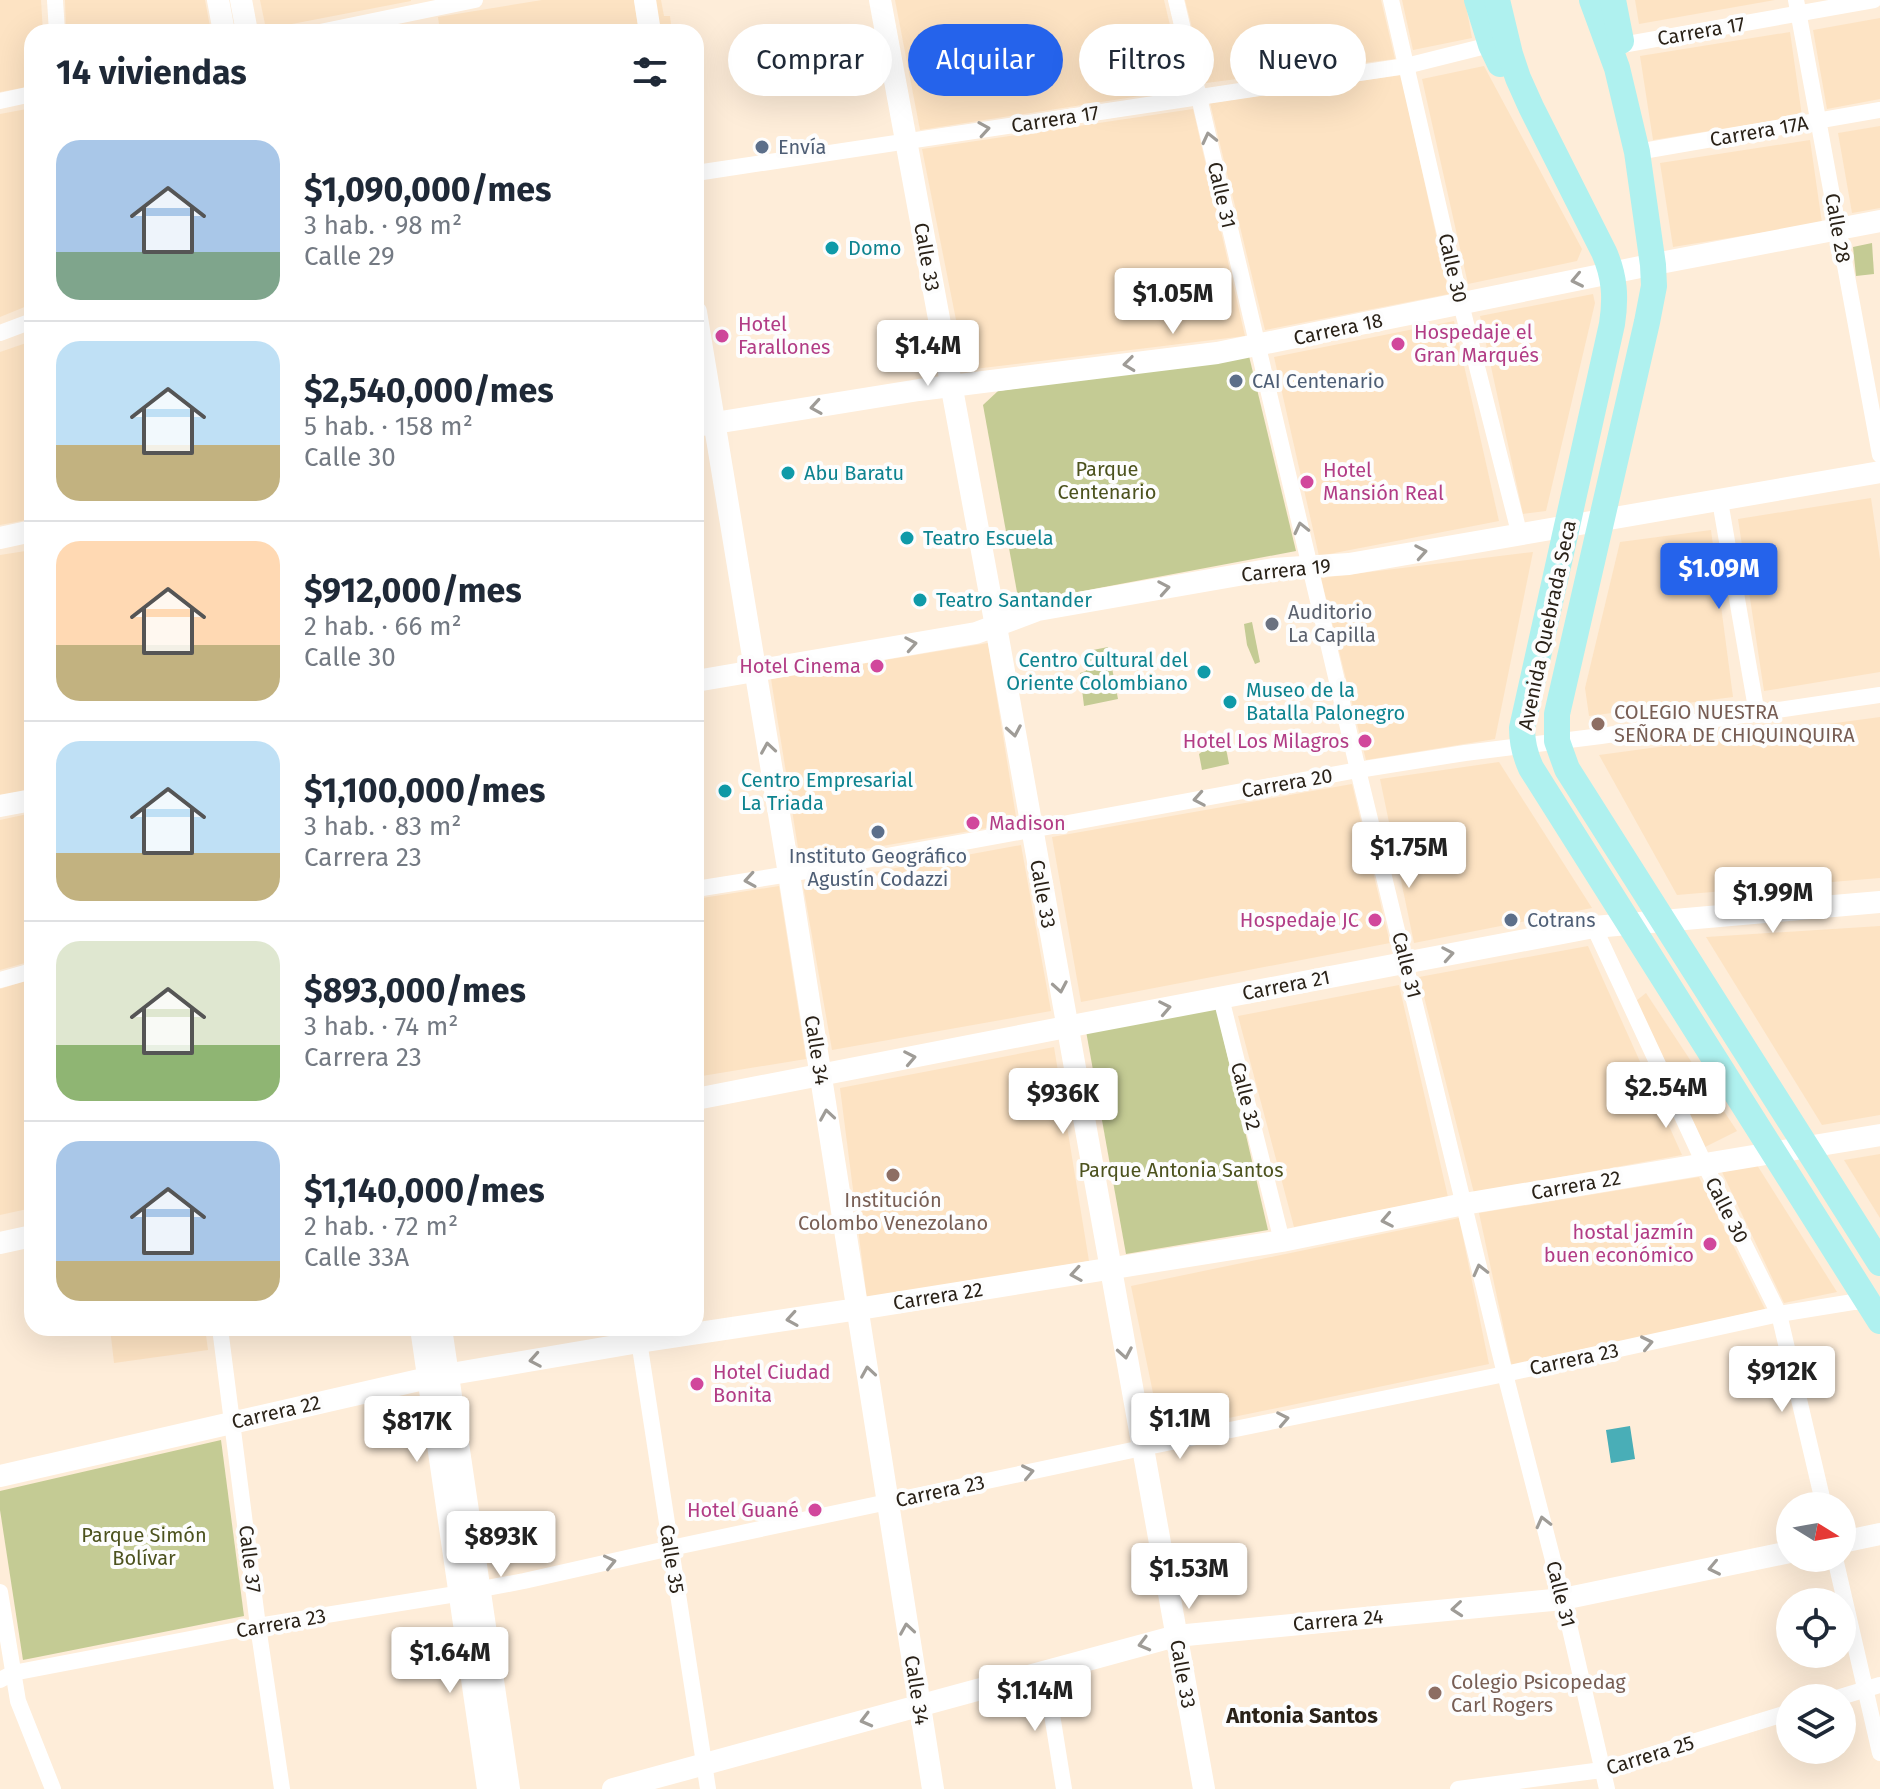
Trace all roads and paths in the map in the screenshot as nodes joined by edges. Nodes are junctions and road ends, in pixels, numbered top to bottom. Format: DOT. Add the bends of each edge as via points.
graph roads {
  1 [pos="55,0"];
  2 [pos="218,0"];
  3 [pos="241,0"];
  4 [pos="475,0"];
  5 [pos="645,0"];
  6 [pos="880,0"];
  7 [pos="1176,0"];
  8 [pos="1391,0"];
  9 [pos="1477,0"];
  10 [pos="1874,0"];
  11 [pos="1599,1"];
  12 [pos="1797,7"];
  13 [pos="56,24"];
  14 [pos="222,24"];
  15 [pos="246,24"];
  16 [pos="359,24"];
  17 [pos="649,24"];
  18 [pos="1499,26"];
  19 [pos="1622,45"];
  20 [pos="1406,66"];
  21 [pos="24,96"];
  22 [pos="1199,97"];
  23 [pos="0,101"];
  24 [pos="1880,110"];
  25 [pos="1818,121"];
  26 [pos="907,141"];
  27 [pos="1637,152"];
  28 [pos="704,172"];
  29 [pos="1880,221"];
  30 [pos="1838,229"];
  31 [pos="1653,265"];
  32 [pos="1612,273"];
  33 [pos="1461,304"];
  34 [pos="24,324"];
  35 [pos="0,333"];
  36 [pos="1258,345"];
  37 [pos="951,386"];
  38 [pos="705,424"];
  39 [pos="1880,455"];
  40 [pos="1880,472"];
  41 [pos="1720,501"];
  42 [pos="1601,521"];
  43 [pos="1567,527"];
  44 [pos="24,533"];
  45 [pos="1520,536"];
  46 [pos="0,538"];
  47 [pos="1310,566"];
  48 [pos="995,627"];
  49 [pos="755,670"];
  50 [pos="704,680"];
  51 [pos="1880,695"];
  52 [pos="1757,714"];
  53 [pos="1557,741"];
  54 [pos="1523,746"];
  55 [pos="1358,770"];
  56 [pos="24,802"];
  57 [pos="0,806"];
  58 [pos="1032,829"];
  59 [pos="789,874"];
  60 [pos="704,888"];
  61 [pos="1880,902"];
  62 [pos="1663,921"];
  63 [pos="1630,924"];
  64 [pos="1594,927"];
  65 [pos="1406,962"];
  66 [pos="24,973"];
  67 [pos="0,980"];
  68 [pos="1221,998"];
  69 [pos="1067,1027"];
  70 [pos="821,1075"];
  71 [pos="704,1097"];
  72 [pos="1880,1135"];
  73 [pos="1805,1147"];
  74 [pos="1774,1152"];
  75 [pos="1704,1163"];
  76 [pos="1464,1204"];
  77 [pos="24,1238"];
  78 [pos="1282,1241"];
  79 [pos="0,1243"];
  80 [pos="1880,1263"];
  81 [pos="1110,1269"];
  82 [pos="1876,1308"];
  83 [pos="858,1309"];
  84 [pos="1779,1314"];
  85 [pos="704,1327"];
  86 [pos="221,1336"];
  87 [pos="424,1336"];
  88 [pos="441,1336"];
  89 [pos="633,1336"];
  90 [pos="638,1336"];
  91 [pos="1505,1374"];
  92 [pos="438,1377"];
  93 [pos="233,1422"];
  94 [pos="1142,1448"];
  95 [pos="0,1476"];
  96 [pos="1821,1492"];
  97 [pos="888,1502"];
  98 [pos="1880,1534"];
  99 [pos="1856,1539"];
  100 [pos="671,1548"];
  101 [pos="1776,1555"];
  102 [pos="1839,1572"];
  103 [pos="0,1592"];
  104 [pos="469,1592"];
  105 [pos="1563,1599"];
  106 [pos="258,1626"];
  107 [pos="1176,1636"];
  108 [pos="1045,1671"];
  109 [pos="7,1676"];
  110 [pos="1873,1687"];
  111 [pos="919,1706"];
  112 [pos="1776,1716"];
  113 [pos="1880,1753"];
  114 [pos="704,1764"];
  115 [pos="1602,1770"];
  116 [pos="53,1789"];
  117 [pos="282,1789"];
  118 [pos="488,1789"];
  119 [pos="509,1789"];
  120 [pos="613,1789"];
  121 [pos="708,1789"];
  122 [pos="933,1789"];
  123 [pos="1064,1789"];
  124 [pos="1204,1789"];
  125 [pos="1458,1789"];
  126 [pos="1607,1789"];
  1 -- 13 [label="street"];
  2 -- 14 [label="street"];
  3 -- 15 [label="street"];
  4 -- 16 [label="street"];
  5 -- 17 [label="street"];
  6 -- 26 [label="street, Calle 33"];
  7 -- 22 [label="street, Calle 31"];
  8 -- 20 [label="street, Calle 30"];
  9 -- 18 [label="main road, Avenida Quebrada Seca"];
  10 -- 12 [label="street, Carrera 17"];
  11 -- 19 [label="main road"];
  11 -- 27 [label="main road, Avenida Quebrada Seca"];
  12 -- 19 [label="street, Carrera 17"];
  12 -- 25 [label="street, Calle 28"];
  18 -- 20 [label="street, Carrera 17"];
  18 -- 32 [label="main road, Avenida Quebrada Seca" via="1505,74 1545,133"];
  19 -- 27 [label="main road"];
  20 -- 22 [label="street, Carrera 17"];
  20 -- 33 [label="street, Calle 30"];
  21 -- 23 [label="street"];
  26 -- 22 [label="street, Carrera 17, one-way"];
  36 -- 22 [label="street, Calle 31, one-way"];
  24 -- 25 [label="street, Carrera 17A"];
  25 -- 27 [label="street, Carrera 17A"];
  25 -- 30 [label="street, Calle 28"];
  26 -- 28 [label="street, Carrera 17"];
  26 -- 37 [label="street, Calle 33"];
  27 -- 31 [label="main road, Avenida Quebrada Seca"];
  29 -- 30 [label="street, Carrera 18"];
  30 -- 31 [label="street, Carrera 18"];
  30 -- 39 [label="street, Calle 28"];
  31 -- 32 [label="street, Carrera 18"];
  31 -- 42 [label="main road, Avenida Quebrada Seca" via="1650,312"];
  32 -- 33 [label="street, Carrera 18, one-way"];
  32 -- 43 [label="main road, Avenida Quebrada Seca" via="1612,324"];
  33 -- 36 [label="street, Carrera 18"];
  33 -- 45 [label="street, Calle 30"];
  34 -- 35 [label="street"];
  36 -- 37 [label="street, Carrera 18, one-way"];
  47 -- 36 [label="street, Calle 31, one-way"];
  37 -- 38 [label="street, Carrera 18, one-way"];
  37 -- 48 [label="street, Calle 33"];
  38 -- 49 [label="street, Calle 34"];
  40 -- 41 [label="street, Carrera 19"];
  41 -- 42 [label="street, Carrera 19"];
  41 -- 52 [label="street"];
  42 -- 43 [label="street, Carrera 19"];
  42 -- 53 [label="main road, Avenida Quebrada Seca" via="1557,714"];
  43 -- 45 [label="street, Carrera 19"];
  43 -- 54 [label="main road, Avenida Quebrada Seca" via="1522,728"];
  44 -- 46 [label="street"];
  47 -- 45 [label="street, Carrera 19, one-way"];
  48 -- 47 [label="street, Carrera 19, one-way" via="1038,610"];
  47 -- 55 [label="street, Calle 31"];
  49 -- 48 [label="street, Carrera 19, one-way"];
  48 -- 58 [label="street, Calle 33, one-way"];
  49 -- 50 [label="street, Carrera 19"];
  59 -- 49 [label="street, Calle 34, one-way"];
  51 -- 52 [label="street, Carrera 20"];
  52 -- 53 [label="street, Carrera 20"];
  53 -- 54 [label="street, Carrera 20"];
  53 -- 62 [label="main road, Avenida Quebrada Seca" via="1567,769"];
  54 -- 55 [label="street, Carrera 20"];
  54 -- 63 [label="main road, Avenida Quebrada Seca" via="1531,768"];
  55 -- 58 [label="street, Carrera 20, one-way"];
  55 -- 65 [label="street, Calle 31"];
  56 -- 57 [label="street"];
  58 -- 59 [label="street, Carrera 20"];
  58 -- 69 [label="street, Calle 33, one-way"];
  59 -- 60 [label="street, Carrera 20, one-way"];
  59 -- 70 [label="street, Calle 34"];
  61 -- 62 [label="street, Carrera 21"];
  62 -- 63 [label="street, Carrera 21"];
  62 -- 73 [label="main road, Avenida Quebrada Seca"];
  63 -- 64 [label="street, Carrera 21"];
  63 -- 74 [label="main road, Avenida Quebrada Seca"];
  65 -- 64 [label="street, Carrera 21, one-way"];
  64 -- 75 [label="street, Calle 30"];
  65 -- 68 [label="street, Carrera 21"];
  65 -- 76 [label="street, Calle 31"];
  66 -- 67 [label="street"];
  69 -- 68 [label="street, Carrera 21, one-way"];
  68 -- 78 [label="street, Calle 32"];
  70 -- 69 [label="street, Carrera 21, one-way"];
  69 -- 81 [label="street, Calle 33"];
  70 -- 71 [label="street, Carrera 21"];
  83 -- 70 [label="street, Calle 34, one-way"];
  72 -- 73 [label="street, Carrera 22"];
  73 -- 74 [label="street, Carrera 22"];
  73 -- 80 [label="main road, Avenida Quebrada Seca"];
  74 -- 75 [label="street, Carrera 22"];
  74 -- 82 [label="main road, Avenida Quebrada Seca"];
  75 -- 76 [label="street, Carrera 22"];
  75 -- 84 [label="street, Calle 30"];
  76 -- 78 [label="street, Carrera 22, one-way"];
  91 -- 76 [label="street, Calle 31, one-way"];
  77 -- 79 [label="street"];
  78 -- 81 [label="street, Carrera 22"];
  81 -- 83 [label="street, Carrera 22, one-way"];
  81 -- 94 [label="street, Calle 33, one-way"];
  82 -- 84 [label="street, Carrera 23" via="1853,1302"];
  83 -- 85 [label="street, Carrera 22, one-way"];
  97 -- 83 [label="street, Calle 34, one-way"];
  91 -- 84 [label="street, Carrera 23, one-way"];
  84 -- 96 [label="street, Calle 30"];
  86 -- 93 [label="street, Calle 37"];
  87 -- 92 [label="street"];
  88 -- 92 [label="street"];
  89 -- 92 [label="street, Carrera 22, one-way"];
  90 -- 100 [label="street, Calle 35"];
  94 -- 91 [label="street, Carrera 23, one-way"];
  105 -- 91 [label="street, Calle 31, one-way"];
  92 -- 93 [label="street, Carrera 22"];
  92 -- 104 [label="street"];
  93 -- 95 [label="street, Carrera 22"];
  93 -- 106 [label="street, Calle 37"];
  97 -- 94 [label="street, Carrera 23, one-way"];
  94 -- 107 [label="street, Calle 33"];
  97 -- 100 [label="street, Carrera 23"];
  111 -- 97 [label="street, Calle 34, one-way"];
  98 -- 99 [label="street"];
  104 -- 100 [label="street, Carrera 23, one-way"];
  100 -- 114 [label="street, Calle 35"];
  101 -- 105 [label="street, Carrera 24, one-way"];
  102 -- 110 [label="street"];
  103 -- 109 [label="street"];
  104 -- 106 [label="street, Carrera 23"];
  104 -- 118 [label="street"];
  104 -- 119 [label="street"];
  105 -- 107 [label="street, Carrera 24, one-way"];
  105 -- 115 [label="street, Calle 31"];
  106 -- 109 [label="street, Carrera 23"];
  106 -- 117 [label="street, Calle 37"];
  107 -- 108 [label="street, Carrera 24, one-way"];
  107 -- 124 [label="street, Calle 33"];
  108 -- 111 [label="street, Carrera 24"];
  108 -- 123 [label="street"];
  109 -- 116 [label="street"];
  110 -- 113 [label="street"];
  111 -- 114 [label="street, Carrera 24, one-way"];
  111 -- 122 [label="street, Calle 34"];
  112 -- 115 [label="street, Carrera 25"];
  114 -- 120 [label="street, Carrera 24"];
  114 -- 121 [label="street, Calle 35"];
  115 -- 125 [label="street, Carrera 25"];
  115 -- 126 [label="street, Calle 31"];
}
